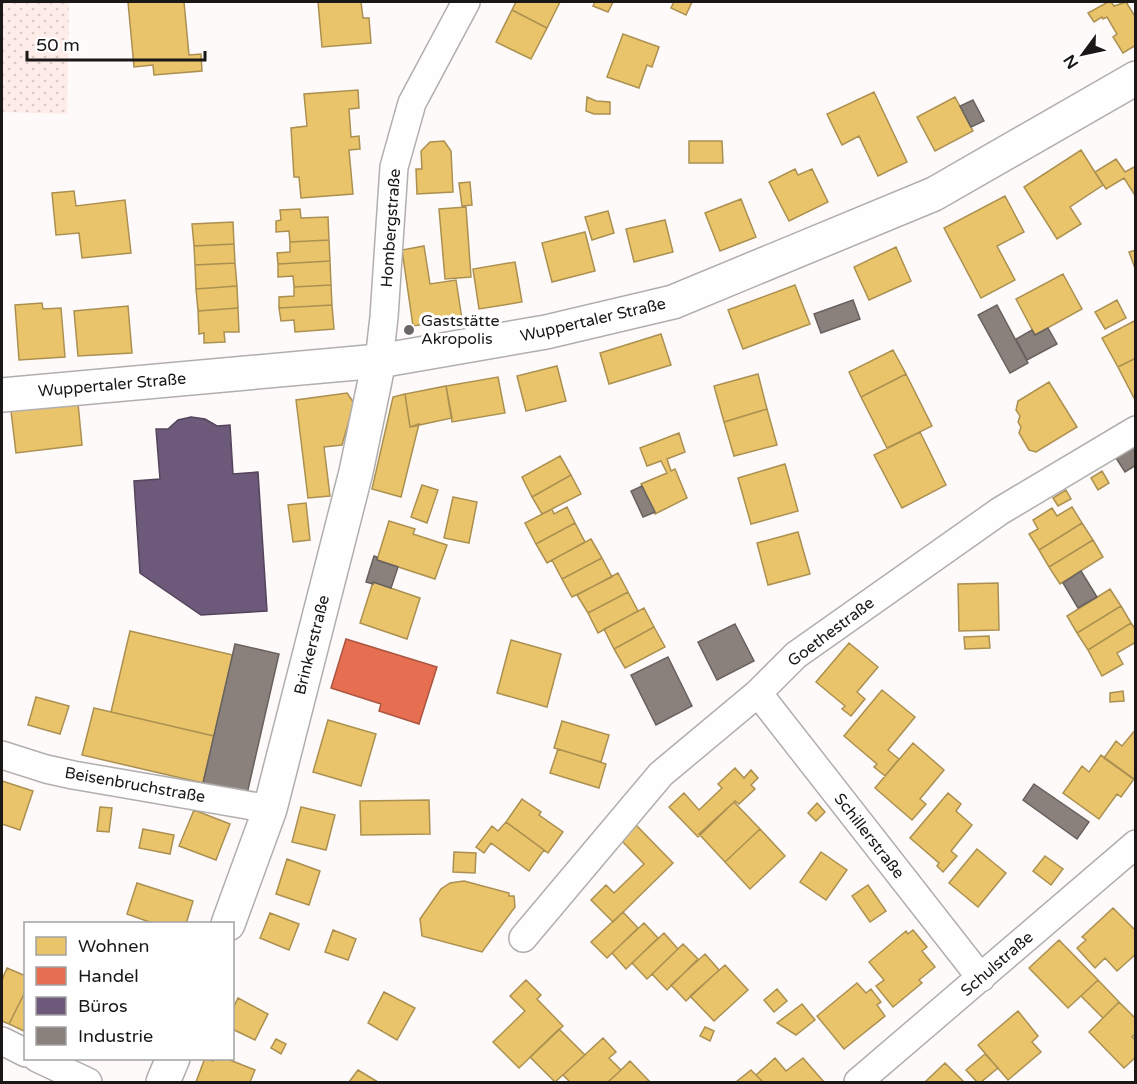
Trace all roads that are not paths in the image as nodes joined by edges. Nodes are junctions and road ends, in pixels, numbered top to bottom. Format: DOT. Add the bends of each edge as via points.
graph roads {
  1 [pos="466,2"];
  2 [pos="1136,78"];
  3 [pos="379,361"];
  4 [pos="2,395"];
  5 [pos="1136,430"];
  6 [pos="758,693"];
  7 [pos="2,755"];
  8 [pos="270,809"];
  9 [pos="1136,844"];
  10 [pos="229,922"];
  11 [pos="523,938"];
  12 [pos="981,978"];
  13 [pos="2,1041"];
  14 [pos="24,1052"];
  15 [pos="39,1060"];
  16 [pos="173,1060"];
  17 [pos="88,1083"];
  18 [pos="163,1083"];
  19 [pos="858,1083"];
  1 -- 3 [label="street, Hombergstraße" via="412,103 394,167"];
  2 -- 3 [label="main road, Wuppertaler Straße" via="934,194 673,302 537,334"];
  3 -- 4 [label="main road, Wuppertaler Straße"];
  3 -- 8 [label="main road, Brinkerstraße" via="356,472"];
  5 -- 6 [label="street, Goethestraße" via="992,517 796,655"];
  6 -- 11 [label="street, Goethestraße" via="661,774"];
  6 -- 12 [label="street, Schillerstraße"];
  7 -- 8 [label="street, Beisenbruchstraße" via="64,773"];
  8 -- 10 [label="main road, Brinkerstraße"];
  9 -- 12 [label="street, Schulstraße"];
  12 -- 19 [label="street, Schulstraße"];
  13 -- 14 [label="street"];
  15 -- 17 [label="street"];
  16 -- 18 [label="main road"];
}
